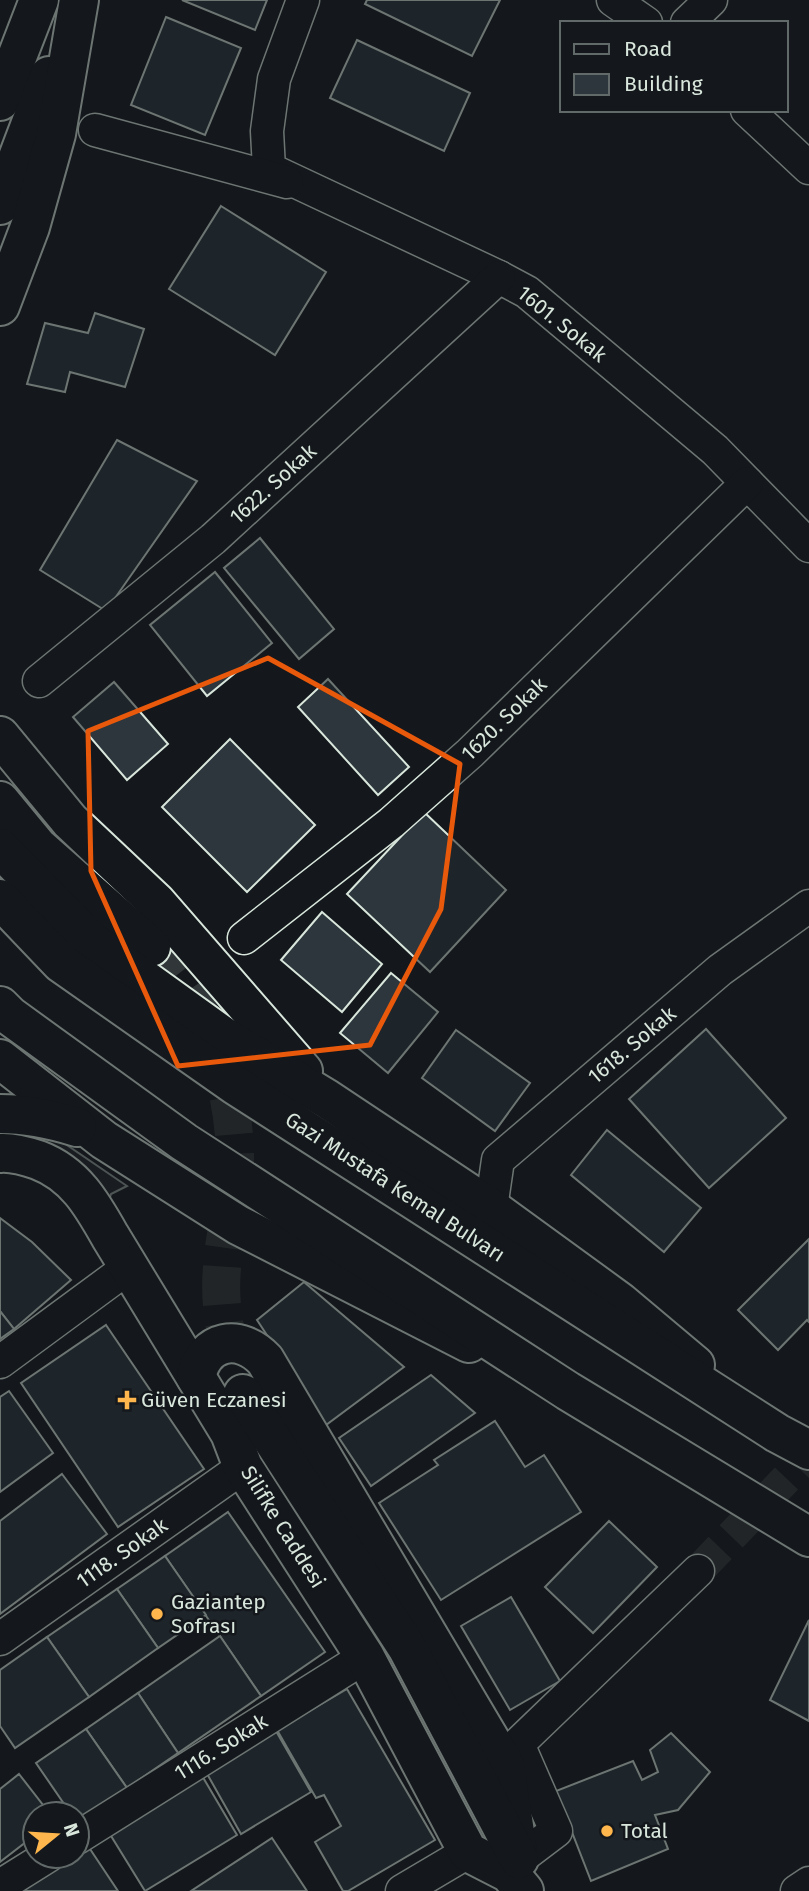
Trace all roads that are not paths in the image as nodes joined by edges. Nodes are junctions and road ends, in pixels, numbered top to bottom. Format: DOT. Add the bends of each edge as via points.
graph roads {
  1 [pos="39,0"];
  2 [pos="303,0"];
  3 [pos="613,0"];
  4 [pos="711,0"];
  5 [pos="78,2"];
  6 [pos="643,21"];
  7 [pos="689,21"];
  8 [pos="0,100"];
  9 [pos="749,112"];
  10 [pos="95,130"];
  11 [pos="809,168"];
  12 [pos="309,188"];
  13 [pos="0,205"];
  14 [pos="499,277"];
  15 [pos="0,306"];
  16 [pos="747,483"];
  17 [pos="809,546"];
  18 [pos="39,681"];
  19 [pos="0,736"];
  20 [pos="0,802"];
  21 [pos="0,848"];
  22 [pos="0,899"];
  23 [pos="809,906"];
  24 [pos="244,938"];
  25 [pos="151,947"];
  26 [pos="0,1006"];
  27 [pos="0,1059"];
  28 [pos="327,1099"];
  29 [pos="0,1114"];
  30 [pos="104,1140"];
  31 [pos="0,1153"];
  32 [pos="491,1208"];
  33 [pos="129,1267"];
  34 [pos="0,1362"];
  35 [pos="196,1377"];
  36 [pos="568,1391"];
  37 [pos="243,1394"];
  38 [pos="793,1442"];
  39 [pos="243,1467"];
  40 [pos="809,1537"];
  41 [pos="698,1571"];
  42 [pos="0,1639"];
  43 [pos="365,1657"];
  44 [pos="91,1829"];
  45 [pos="468,1852"];
  46 [pos="26,1870"];
  47 [pos="525,1880"];
  48 [pos="809,1883"];
  49 [pos="0,1886"];
  50 [pos="402,1891"];
  51 [pos="797,1891"];
  1 -- 8 [label="main road"];
  2 -- 12 [label="street, 1601. Sokak" via="274,79 267,131 269,169"];
  3 -- 6 [label="street"];
  4 -- 7 [label="street"];
  5 -- 13 [label="main road"];
  5 -- 15 [label="main road" via="56,134 30,227"];
  9 -- 11 [label="street"];
  10 -- 12 [label="street"];
  12 -- 14 [label="street, 1601. Sokak"];
  14 -- 16 [label="street, 1601. Sokak" via="527,292 715,450"];
  14 -- 18 [label="street, 1622. Sokak" via="213,539"];
  16 -- 17 [label="street, 1601. Sokak"];
  16 -- 24 [label="street, 1620. Sokak" via="470,753 391,823"];
  19 -- 28 [label="main road" via="70,821 156,902"];
  20 -- 25 [label="main road" via="38,847"];
  21 -- 28 [label="main road" via="91,941 223,1036"];
  22 -- 38 [label="main road, Gazi Mustafa Kemal Bulvarı" via="61,962 235,1085"];
  23 -- 32 [label="street, 1618. Sokak" via="720,970 498,1160"];
  26 -- 36 [label="main road" via="184,1142"];
  27 -- 30 [label="main road"];
  28 -- 32 [label="main road"];
  29 -- 30 [label="main road" via="48,1118"];
  30 -- 36 [label="main road" via="238,1226"];
  31 -- 33 [label="main road, Silifke Caddesi" via="26,1156 65,1174 92,1204"];
  32 -- 38 [label="main road" via="620,1302"];
  33 -- 34 [label="street"];
  33 -- 35 [label="main road, Silifke Caddesi"];
  35 -- 39 [label="main road, Silifke Caddesi" via="230,1433"];
  35 -- 47 [label="main road" via="204,1356 222,1344 246,1345 265,1360 505,1765"];
  36 -- 40 [label="main road"];
  37 -- 47 [label="main road" via="408,1649"];
  39 -- 42 [label="street, 1118. Sokak"];
  39 -- 43 [label="main road, Silifke Caddesi"];
  41 -- 47 [label="street" via="518,1744 556,1830"];
  43 -- 44 [label="street, 1116. Sokak"];
  43 -- 45 [label="main road, Silifke Caddesi"];
  45 -- 47 [label="main road"];
  45 -- 50 [label="street"];
  46 -- 49 [label="street"];
  48 -- 51 [label="street"];
}
